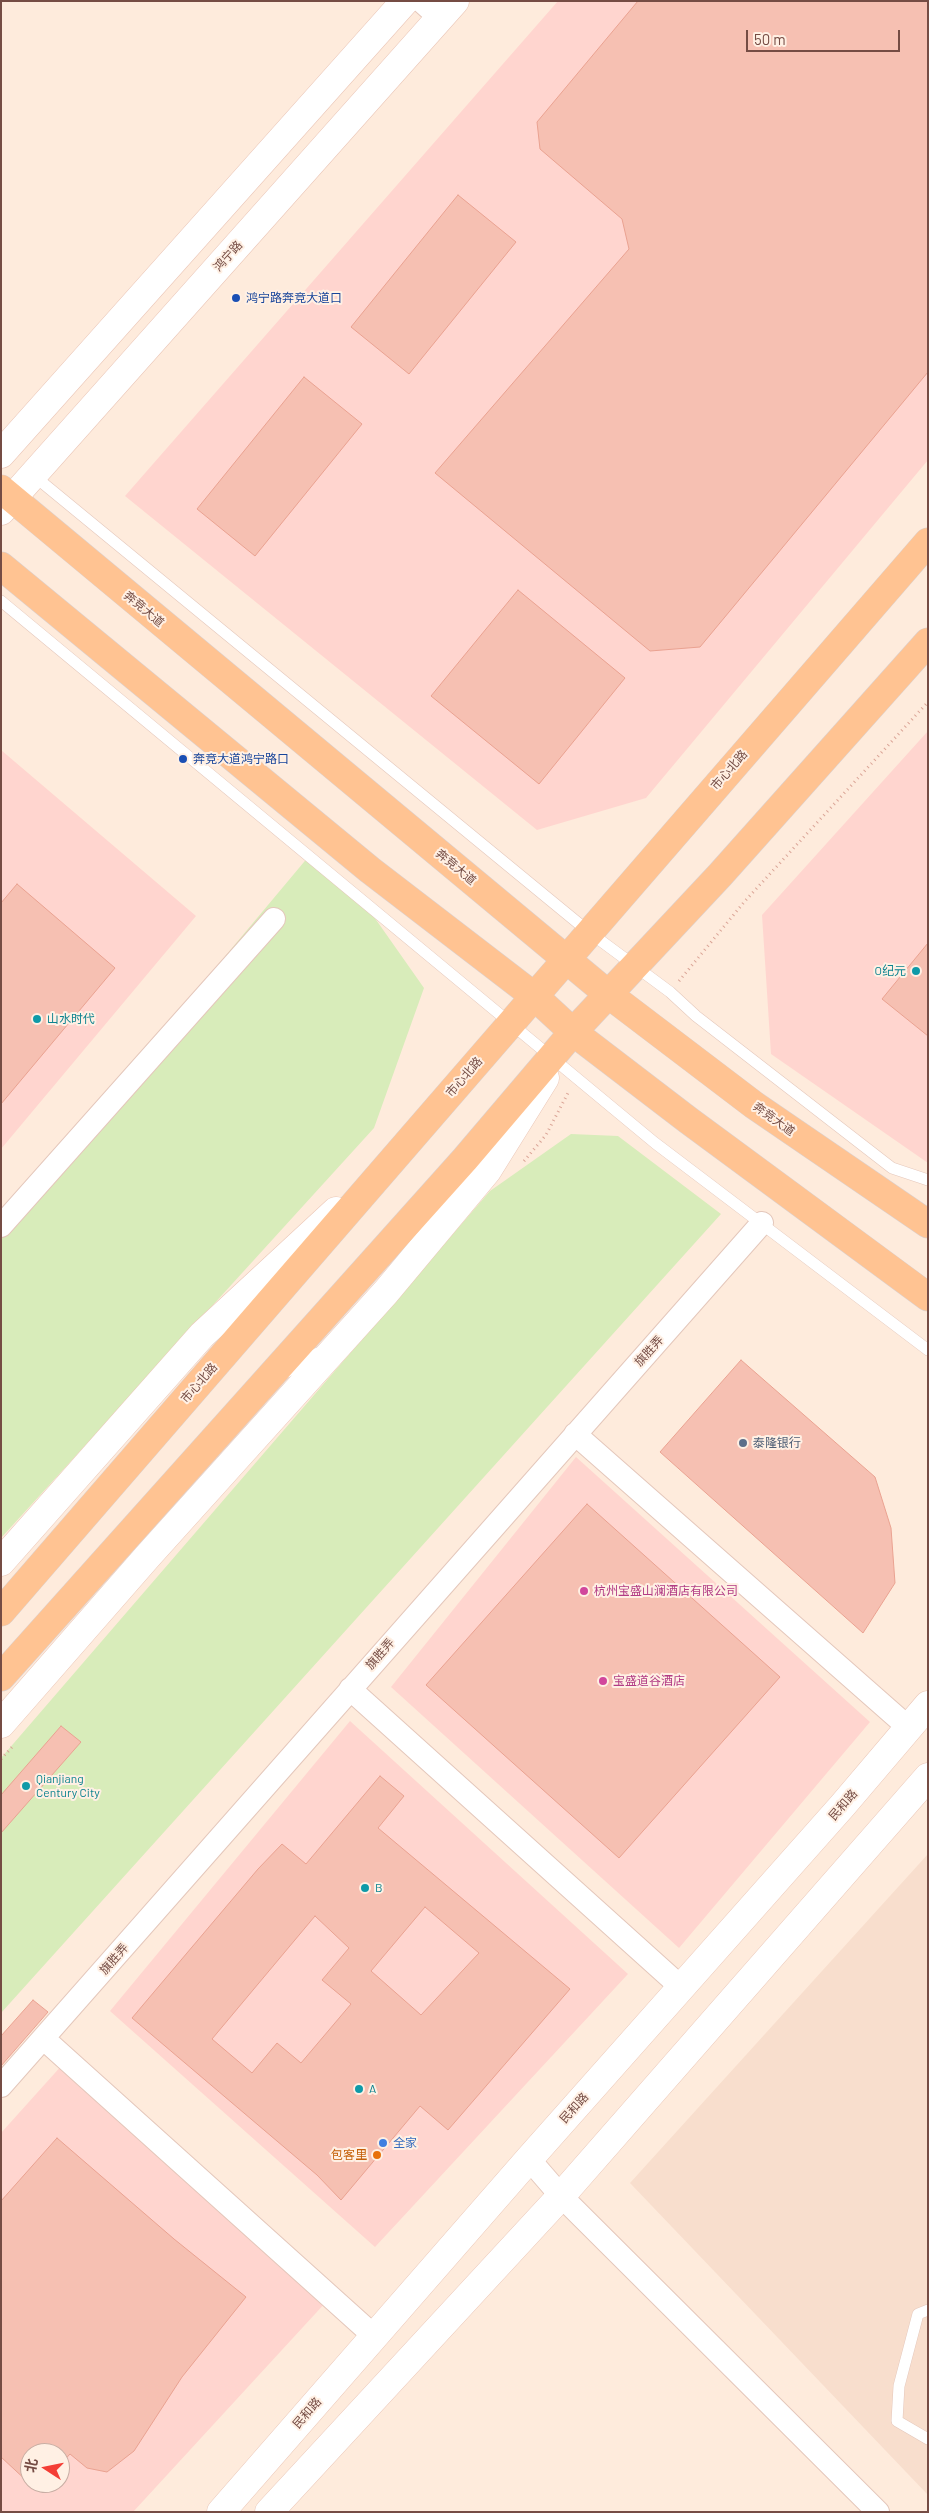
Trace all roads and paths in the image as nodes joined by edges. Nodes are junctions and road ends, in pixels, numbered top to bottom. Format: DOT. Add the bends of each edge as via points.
graph roads {
  1 [pos="405,1"];
  2 [pos="438,7"];
  3 [pos="1,454"];
  4 [pos="32,475"];
  5 [pos="5,500"];
  6 [pos="928,542"];
  7 [pos="1,566"];
  8 [pos="1,601"];
  9 [pos="928,642"];
  10 [pos="928,702"];
  11 [pos="274,919"];
  12 [pos="589,932"];
  13 [pos="566,959"];
  14 [pos="635,966"];
  15 [pos="670,992"];
  16 [pos="608,994"];
  17 [pos="534,996"];
  18 [pos="510,1023"];
  19 [pos="573,1032"];
  20 [pos="554,1058"];
  21 [pos="399,1152"];
  22 [pos="928,1180"];
  23 [pos="762,1224"];
  24 [pos="928,1224"];
  25 [pos="1,1226"];
  26 [pos="928,1297"];
  27 [pos="348,1334"];
  28 [pos="928,1350"];
  29 [pos="260,1389"];
  30 [pos="575,1434"];
  31 [pos="1,1562"];
  32 [pos="1,1612"];
  33 [pos="1,1677"];
  34 [pos="350,1688"];
  35 [pos="928,1705"];
  36 [pos="1,1724"];
  37 [pos="909,1728"];
  38 [pos="928,1777"];
  39 [pos="682,1988"];
  40 [pos="44,2039"];
  41 [pos="1,2086"];
  42 [pos="529,2159"];
  43 [pos="561,2196"];
  44 [pos="928,2310"];
  45 [pos="374,2336"];
  46 [pos="928,2439"];
  47 [pos="221,2512"];
  48 [pos="269,2512"];
  49 [pos="878,2512"];
  1 -- 3 [label="main road"];
  2 -- 4 [label="main road, 鸿宁路"];
  4 -- 5 [label="main road, 鸿宁路"];
  4 -- 12 [label="lane"];
  5 -- 13 [label="main road, 奔竞大道"];
  6 -- 12 [label="main road, 市心北路"];
  7 -- 17 [label="main road" via="370,870"];
  8 -- 18 [label="lane"];
  9 -- 14 [label="main road"];
  10 -- 15 [label="path" via="745,901"];
  11 -- 25 [label="street"];
  12 -- 13 [label="main road, 市心北路"];
  12 -- 14 [label="lane"];
  13 -- 16 [label="main road, 奔竞大道"];
  13 -- 17 [label="main road, 市心北路"];
  14 -- 15 [label="lane"];
  14 -- 16 [label="main road"];
  15 -- 22 [label="lane" via="696,1016 892,1168"];
  16 -- 19 [label="main road"];
  16 -- 24 [label="main road, 奔竞大道" via="762,1110"];
  17 -- 18 [label="main road, 市心北路"];
  17 -- 19 [label="main road"];
  18 -- 20 [label="lane"];
  18 -- 21 [label="main road, 市心北路"];
  19 -- 20 [label="main road"];
  19 -- 26 [label="main road"];
  20 -- 23 [label="lane" via="654,1143"];
  20 -- 27 [label="main road" via="487,1171"];
  20 -- 29 [label="main road"];
  21 -- 31 [label="main road" via="202,1335"];
  21 -- 32 [label="main road, 市心北路"];
  23 -- 28 [label="lane"];
  23 -- 30 [label="street, 旗胜弄"];
  27 -- 29 [label="lane"];
  27 -- 36 [label="main road"];
  29 -- 33 [label="main road"];
  30 -- 34 [label="street, 旗胜弄"];
  30 -- 37 [label="street"];
  34 -- 39 [label="street"];
  34 -- 40 [label="street, 旗胜弄"];
  35 -- 37 [label="main road, 民和路"];
  37 -- 39 [label="main road, 民和路"];
  38 -- 43 [label="main road"];
  39 -- 42 [label="main road, 民和路"];
  40 -- 41 [label="street, 旗胜弄"];
  40 -- 45 [label="street"];
  42 -- 43 [label="street"];
  42 -- 45 [label="main road, 民和路"];
  43 -- 48 [label="main road"];
  43 -- 49 [label="street"];
  44 -- 46 [label="lane" via="918,2314 899,2386 897,2421"];
  45 -- 47 [label="main road, 民和路"];
}
